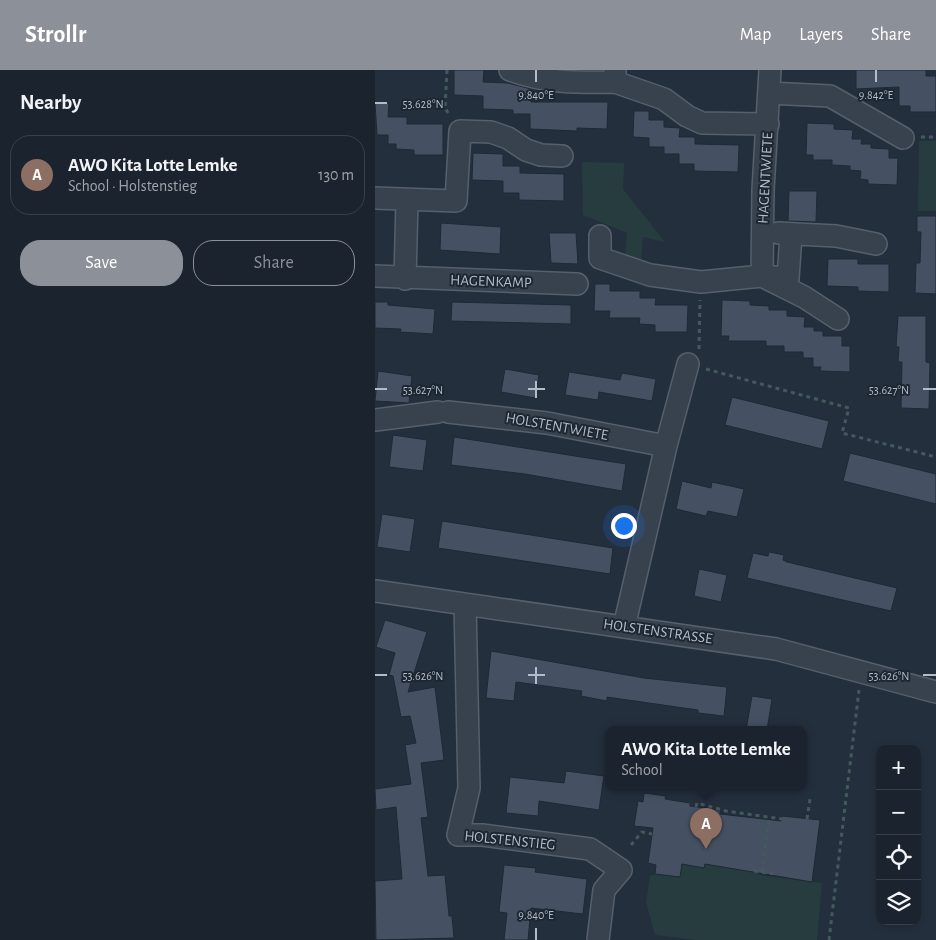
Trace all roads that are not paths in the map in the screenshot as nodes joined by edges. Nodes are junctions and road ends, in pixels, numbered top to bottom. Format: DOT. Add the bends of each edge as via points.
graph roads {
  1 [pos="511,70"];
  2 [pos="770,70"];
  3 [pos="615,76"];
  4 [pos="769,93"];
  5 [pos="768,124"];
  6 [pos="903,138"];
  7 [pos="563,156"];
  8 [pos="375,198"];
  9 [pos="407,200"];
  10 [pos="762,231"];
  11 [pos="791,235"];
  12 [pos="600,236"];
  13 [pos="876,244"];
  14 [pos="375,276"];
  15 [pos="761,276"];
  16 [pos="405,279"];
  17 [pos="577,284"];
  18 [pos="838,319"];
  19 [pos="688,364"];
  20 [pos="375,420"];
  21 [pos="666,446"];
  22 [pos="375,591"];
  23 [pos="465,604"];
  24 [pos="624,627"];
  25 [pos="936,692"];
  26 [pos="598,940"];
  1 -- 3 [label="street, HAGENTWIETE" via="529,77 568,83"];
  2 -- 4 [label="street, HAGENTWIETE"];
  3 -- 5 [label="street, HAGENTWIETE" via="664,99 701,123"];
  4 -- 5 [label="street, HAGENTWIETE"];
  4 -- 6 [label="street" via="830,96"];
  5 -- 10 [label="street, HAGENTWIETE"];
  7 -- 9 [label="street" via="541,155 491,132 460,131 456,201"];
  8 -- 9 [label="street"];
  9 -- 16 [label="street"];
  10 -- 11 [label="street, HAGENTWIETE"];
  10 -- 15 [label="street, HAGENTWIETE"];
  11 -- 13 [label="street, HAGENTWIETE" via="836,236"];
  11 -- 15 [label="street" via="788,278"];
  12 -- 15 [label="street" via="599,258 650,275 701,282"];
  14 -- 16 [label="street, HAGENKAMP"];
  15 -- 18 [label="street"];
  16 -- 17 [label="street, HAGENKAMP"];
  19 -- 21 [label="street"];
  20 -- 21 [label="street, HOLSTENTWIETE" via="443,412 547,423"];
  21 -- 24 [label="street"];
  22 -- 23 [label="street, HOLSTENSTRASSE"];
  23 -- 24 [label="street, HOLSTENSTRASSE"];
  23 -- 26 [label="street, HOLSTENSTIEG" via="469,788 458,836 482,835 590,849 621,870 604,890"];
  24 -- 25 [label="street, HOLSTENSTRASSE" via="776,649"];
}
